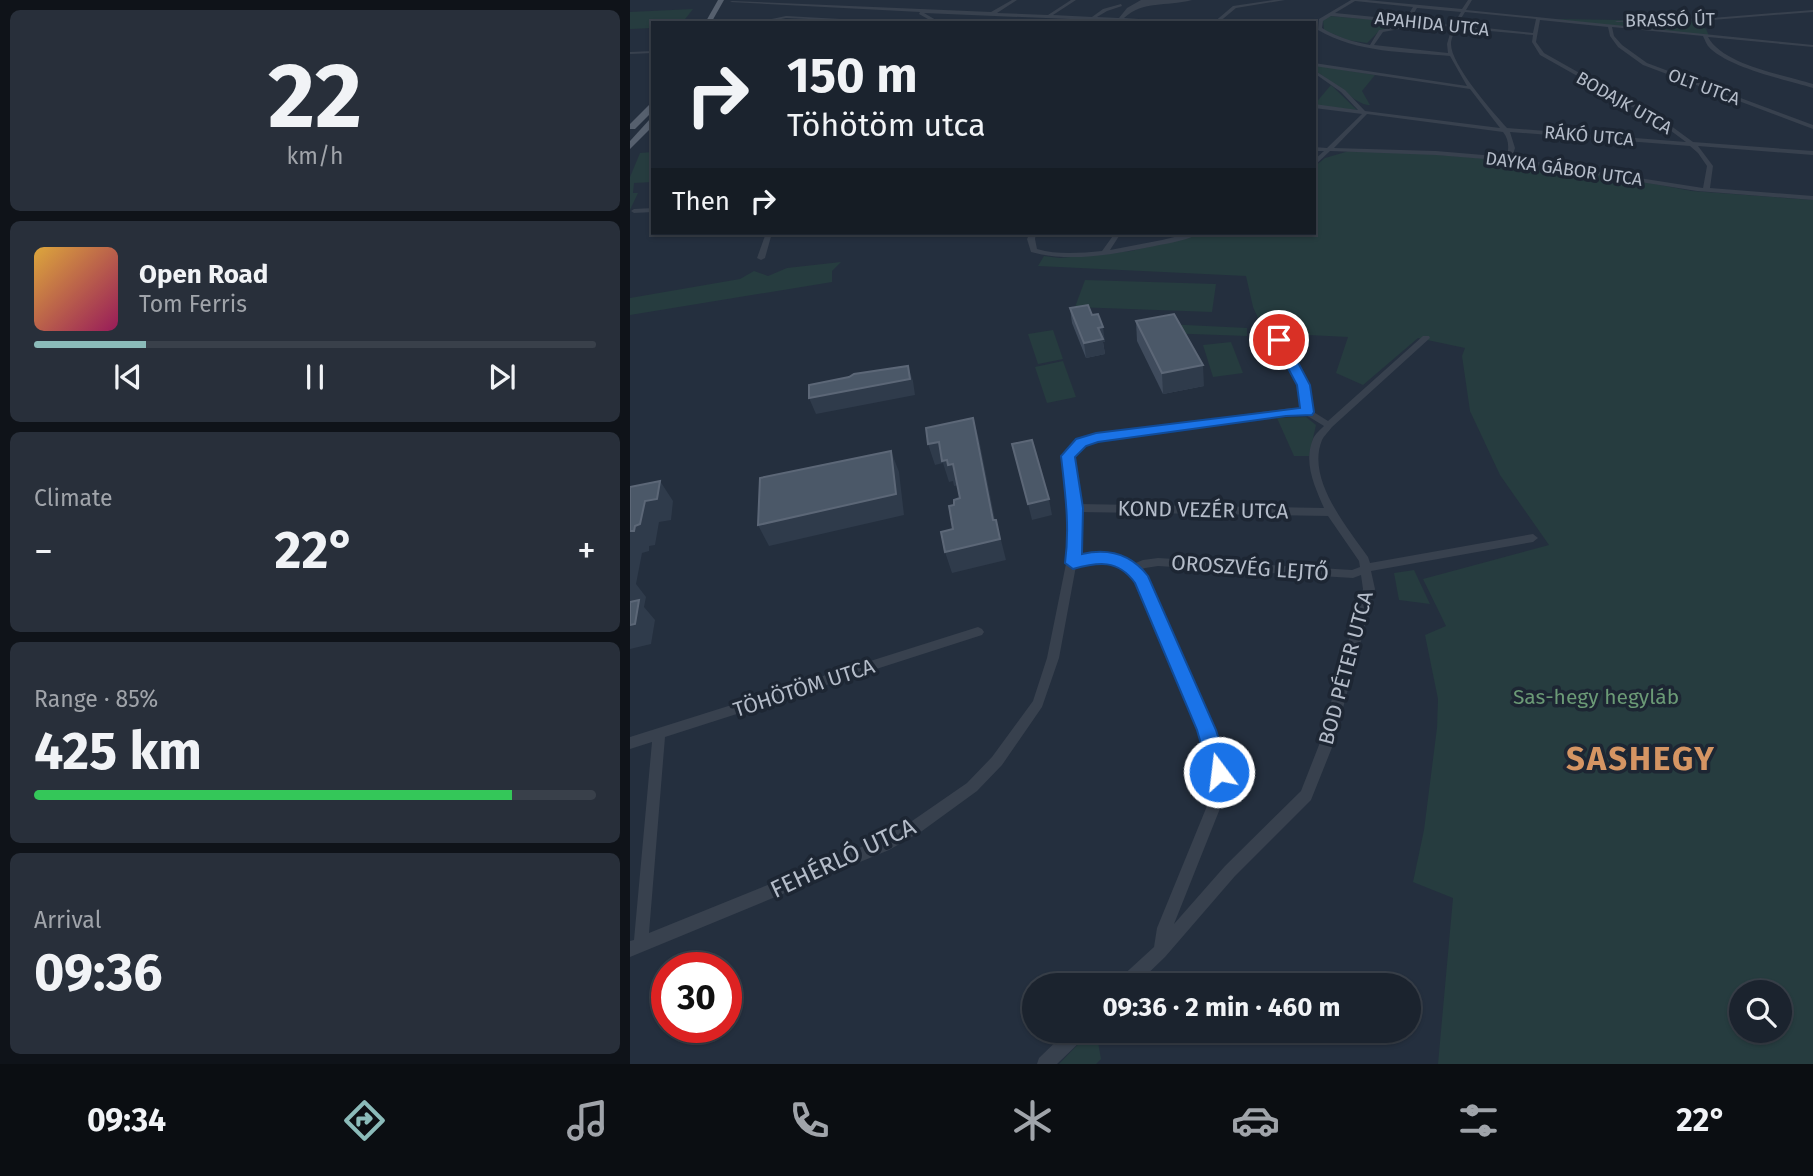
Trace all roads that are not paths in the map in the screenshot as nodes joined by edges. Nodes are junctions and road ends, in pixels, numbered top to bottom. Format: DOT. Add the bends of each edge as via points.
graph roads {
  1 [pos="721,0"];
  2 [pos="799,0"];
  3 [pos="1015,0"];
  4 [pos="1074,0"];
  5 [pos="1190,0"];
  6 [pos="1250,0"];
  7 [pos="1280,0"];
  8 [pos="1355,0"];
  9 [pos="1470,0"];
  10 [pos="733,1"];
  11 [pos="1142,1"];
  12 [pos="898,3"];
  13 [pos="793,4"];
  14 [pos="1121,5"];
  15 [pos="909,6"];
  16 [pos="1416,6"];
  17 [pos="1235,7"];
  18 [pos="728,10"];
  19 [pos="924,10"];
  20 [pos="1463,11"];
  21 [pos="1813,11"];
  22 [pos="993,13"];
  23 [pos="1329,14"];
  24 [pos="1049,16"];
  25 [pos="1526,18"];
  26 [pos="1538,19"];
  27 [pos="709,21"];
  28 [pos="765,21"];
  29 [pos="859,21"];
  30 [pos="934,21"];
  31 [pos="1091,21"];
  32 [pos="1119,21"];
  33 [pos="1218,21"];
  34 [pos="1406,22"];
  35 [pos="1454,26"];
  36 [pos="1610,27"];
  37 [pos="1317,29"];
  38 [pos="1534,34"];
  39 [pos="1705,36"];
  40 [pos="1372,45"];
  41 [pos="1813,46"];
  42 [pos="651,52"];
  43 [pos="630,53"];
  44 [pos="1451,55"];
  45 [pos="1316,64"];
  46 [pos="1316,72"];
  47 [pos="1813,86"];
  48 [pos="1473,88"];
  49 [pos="1316,106"];
  50 [pos="651,108"];
  51 [pos="1365,114"];
  52 [pos="651,123"];
  53 [pos="1813,127"];
  54 [pos="630,129"];
  55 [pos="1504,130"];
  56 [pos="1692,145"];
  57 [pos="630,146"];
  58 [pos="1316,149"];
  59 [pos="1332,149"];
  60 [pos="1813,153"];
  61 [pos="1509,159"];
  62 [pos="1316,162"];
  63 [pos="1706,190"];
  64 [pos="1813,198"];
  65 [pos="651,210"];
  66 [pos="634,211"];
  67 [pos="768,235"];
  68 [pos="1117,235"];
  69 [pos="1188,235"];
  70 [pos="1032,236"];
  71 [pos="1105,251"];
  72 [pos="761,258"];
  73 [pos="1284,318"];
  74 [pos="1426,338"];
  75 [pos="1308,412"];
  76 [pos="1329,425"];
  77 [pos="1075,508"];
  78 [pos="1331,512"];
  79 [pos="1533,538"];
  80 [pos="1073,563"];
  81 [pos="1367,568"];
  82 [pos="1133,569"];
  83 [pos="978,632"];
  84 [pos="659,734"];
  85 [pos="630,743"];
  86 [pos="636,945"];
  87 [pos="1160,952"];
  88 [pos="1138,973"];
  89 [pos="1067,1043"];
  90 [pos="1045,1064"];
  1 -- 27 [label="main road"];
  2 -- 13 [label="street"];
  3 -- 22 [label="street"];
  4 -- 24 [label="street"];
  5 -- 11 [label="street"];
  6 -- 17 [label="street"];
  7 -- 17 [label="street"];
  8 -- 16 [label="street, BRASSÓ ÚT"];
  8 -- 23 [label="street"];
  9 -- 20 [label="street"];
  10 -- 13 [label="street"];
  10 -- 18 [label="main road"];
  11 -- 32 [label="street"];
  12 -- 15 [label="street"];
  13 -- 15 [label="street"];
  14 -- 31 [label="street"];
  15 -- 19 [label="street"];
  16 -- 20 [label="street, BRASSÓ ÚT"];
  16 -- 34 [label="street"];
  17 -- 33 [label="street"];
  19 -- 22 [label="street"];
  19 -- 30 [label="street" via="923,16"];
  20 -- 25 [label="street, BRASSÓ ÚT"];
  20 -- 35 [label="street"];
  21 -- 25 [label="street, BRASSÓ ÚT" via="1676,21"];
  22 -- 24 [label="street"];
  23 -- 34 [label="street, APAHIDA UTCA"];
  23 -- 37 [label="street"];
  24 -- 31 [label="street"];
  25 -- 26 [label="street, BRASSÓ ÚT"];
  26 -- 36 [label="street, BRASSÓ ÚT"];
  26 -- 38 [label="street"];
  28 -- 29 [label="street" via="788,17"];
  31 -- 32 [label="street"];
  34 -- 35 [label="street, APAHIDA UTCA"];
  34 -- 40 [label="street" via="1401,28 1381,31"];
  35 -- 38 [label="street, APAHIDA UTCA"];
  35 -- 44 [label="street"];
  36 -- 39 [label="street, BRASSÓ ÚT"];
  36 -- 53 [label="street, OLT UTCA" via="1620,46 1645,64"];
  37 -- 40 [label="street" via="1338,39"];
  38 -- 56 [label="street, BODAJK UTCA" via="1539,50 1554,63 1653,117"];
  39 -- 41 [label="street, BRASSÓ ÚT"];
  39 -- 47 [label="street" via="1708,46 1726,57"];
  40 -- 44 [label="street"];
  42 -- 43 [label="street"];
  44 -- 48 [label="street"];
  45 -- 48 [label="street"];
  46 -- 51 [label="street"];
  48 -- 55 [label="street"];
  49 -- 51 [label="street, RÁKÓ UTCA"];
  50 -- 54 [label="main road"];
  51 -- 55 [label="street, RÁKÓ UTCA"];
  51 -- 59 [label="street"];
  52 -- 57 [label="main road"];
  55 -- 56 [label="street, RÁKÓ UTCA"];
  55 -- 61 [label="street" via="1512,148"];
  56 -- 60 [label="street, RÁKÓ UTCA"];
  56 -- 63 [label="street, BODAJK UTCA" via="1710,166"];
  58 -- 59 [label="street, DAYKA GÁBOR UTCA"];
  59 -- 61 [label="street, DAYKA GÁBOR UTCA"];
  59 -- 62 [label="street"];
  61 -- 63 [label="street, DAYKA GÁBOR UTCA"];
  63 -- 64 [label="street, DAYKA GÁBOR UTCA"];
  65 -- 66 [label="street"];
  67 -- 72 [label="street"];
  68 -- 71 [label="street"];
  69 -- 71 [label="street"];
  70 -- 71 [label="street" via="1034,250 1046,255"];
  73 -- 75 [label="street" via="1279,340 1304,385"];
  74 -- 76 [label="street, BOD PÉTER UTCA"];
  75 -- 76 [label="street"];
  75 -- 77 [label="street" via="1081,443 1068,456"];
  76 -- 78 [label="street, BOD PÉTER UTCA" via="1318,439 1314,458 1316,479"];
  77 -- 78 [label="street, KOND VEZÉR UTCA"];
  77 -- 80 [label="street"];
  78 -- 81 [label="street, BOD PÉTER UTCA"];
  79 -- 81 [label="street, OROSZVÉG LEJTŐ"];
  80 -- 82 [label="street" via="1099,556"];
  80 -- 86 [label="street, FEHÉRLÓ UTCA" via="1054,658 1038,703 997,761 972,787 884,845"];
  81 -- 82 [label="street, OROSZVÉG LEJTŐ" via="1342,574 1158,562"];
  81 -- 87 [label="street, BOD PÉTER UTCA" via="1365,607 1326,745 1306,796 1230,871"];
  82 -- 87 [label="street" via="1147,589 1207,730 1219,772 1214,806 1165,928"];
  83 -- 84 [label="street, TÖHÖTÖM UTCA"];
  84 -- 85 [label="street, TÖHÖTÖM UTCA"];
  84 -- 86 [label="street"];
  87 -- 88 [label="street, BOD PÉTER UTCA"];
  89 -- 90 [label="street"];
}
